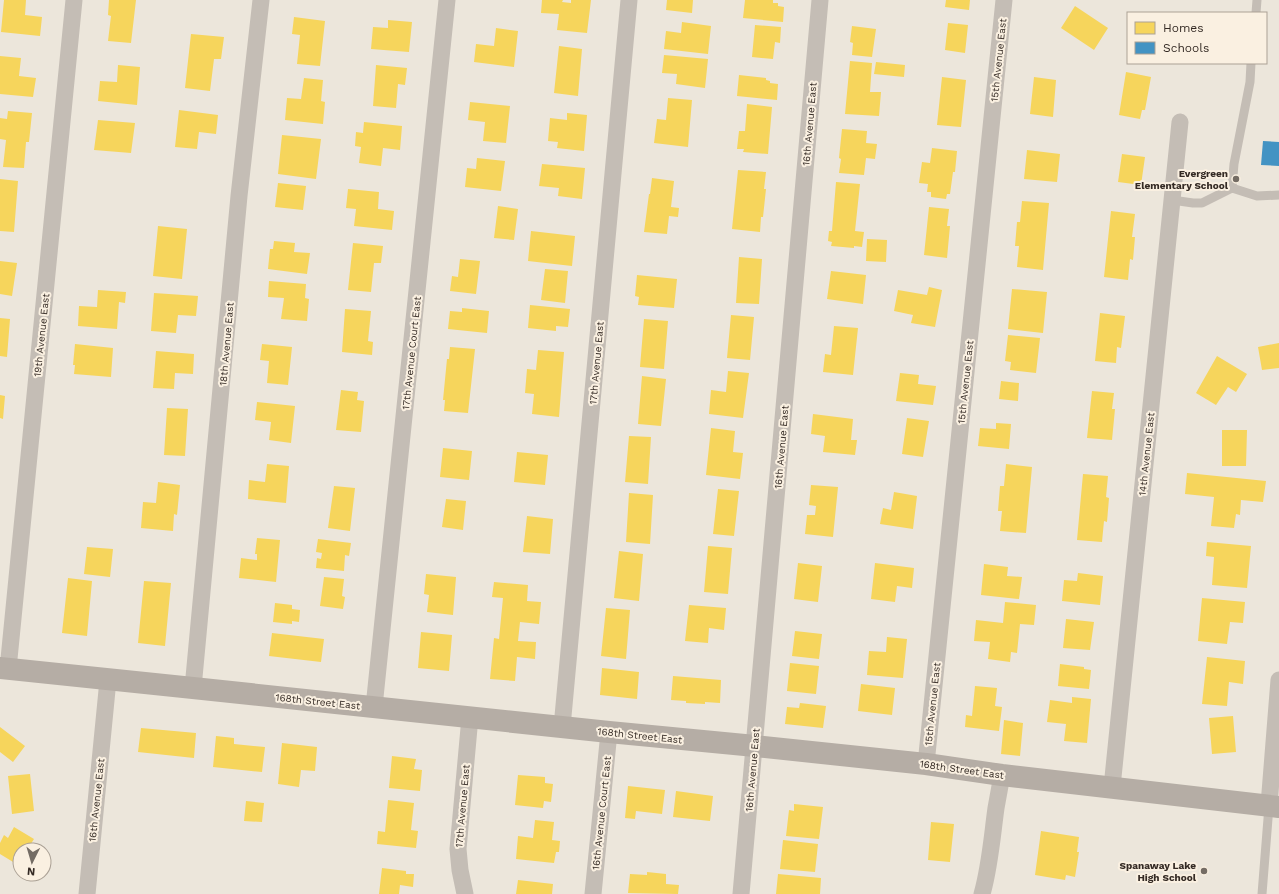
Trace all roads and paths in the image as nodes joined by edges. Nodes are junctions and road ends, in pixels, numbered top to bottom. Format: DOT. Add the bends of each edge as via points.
graph roads {
  1 [pos="74,0"];
  2 [pos="260,0"];
  3 [pos="447,0"];
  4 [pos="629,0"];
  5 [pos="820,0"];
  6 [pos="1004,0"];
  7 [pos="1258,0"];
  8 [pos="1256,12"];
  9 [pos="1252,64"];
  10 [pos="1180,122"];
  11 [pos="1232,188"];
  12 [pos="1279,195"];
  13 [pos="1172,200"];
  14 [pos="4,669"];
  15 [pos="108,680"];
  16 [pos="1279,680"];
  17 [pos="194,688"];
  18 [pos="374,707"];
  19 [pos="470,717"];
  20 [pos="562,726"];
  21 [pos="609,732"];
  22 [pos="754,746"];
  23 [pos="926,764"];
  24 [pos="1002,775"];
  25 [pos="1112,787"];
  26 [pos="1274,806"];
  27 [pos="87,894"];
  28 [pos="466,894"];
  29 [pos="593,894"];
  30 [pos="741,894"];
  31 [pos="982,894"];
  32 [pos="1262,894"];
  1 -- 14 [label="street, 19th Avenue East"];
  2 -- 17 [label="street, 18th Avenue East" via="239,196"];
  3 -- 18 [label="street, 17th Avenue Court East"];
  4 -- 20 [label="street, 17th Avenue East"];
  5 -- 22 [label="street, 16th Avenue East"];
  6 -- 23 [label="street, 15th Avenue East"];
  7 -- 8 [label="lane"];
  9 -- 11 [label="lane"];
  10 -- 13 [label="street, 14th Avenue East"];
  11 -- 12 [label="lane" via="1257,196"];
  11 -- 13 [label="lane" via="1202,203"];
  13 -- 25 [label="street, 14th Avenue East"];
  14 -- 15 [label="street, 168th Street East"];
  15 -- 17 [label="street, 168th Street East"];
  15 -- 27 [label="street, 16th Avenue East"];
  16 -- 26 [label="street"];
  17 -- 18 [label="street, 168th Street East"];
  18 -- 19 [label="street, 168th Street East"];
  19 -- 20 [label="street, 168th Street East"];
  19 -- 28 [label="street, 17th Avenue East" via="458,850"];
  20 -- 21 [label="street, 168th Street East"];
  21 -- 22 [label="street, 168th Street East"];
  21 -- 29 [label="street, 16th Avenue Court East"];
  22 -- 23 [label="street, 168th Street East"];
  22 -- 30 [label="street, 16th Avenue East"];
  23 -- 24 [label="street, 168th Street East"];
  24 -- 25 [label="street, 168th Street East"];
  24 -- 31 [label="street"];
  25 -- 26 [label="street, 168th Street East"];
  26 -- 32 [label="lane"];
}
